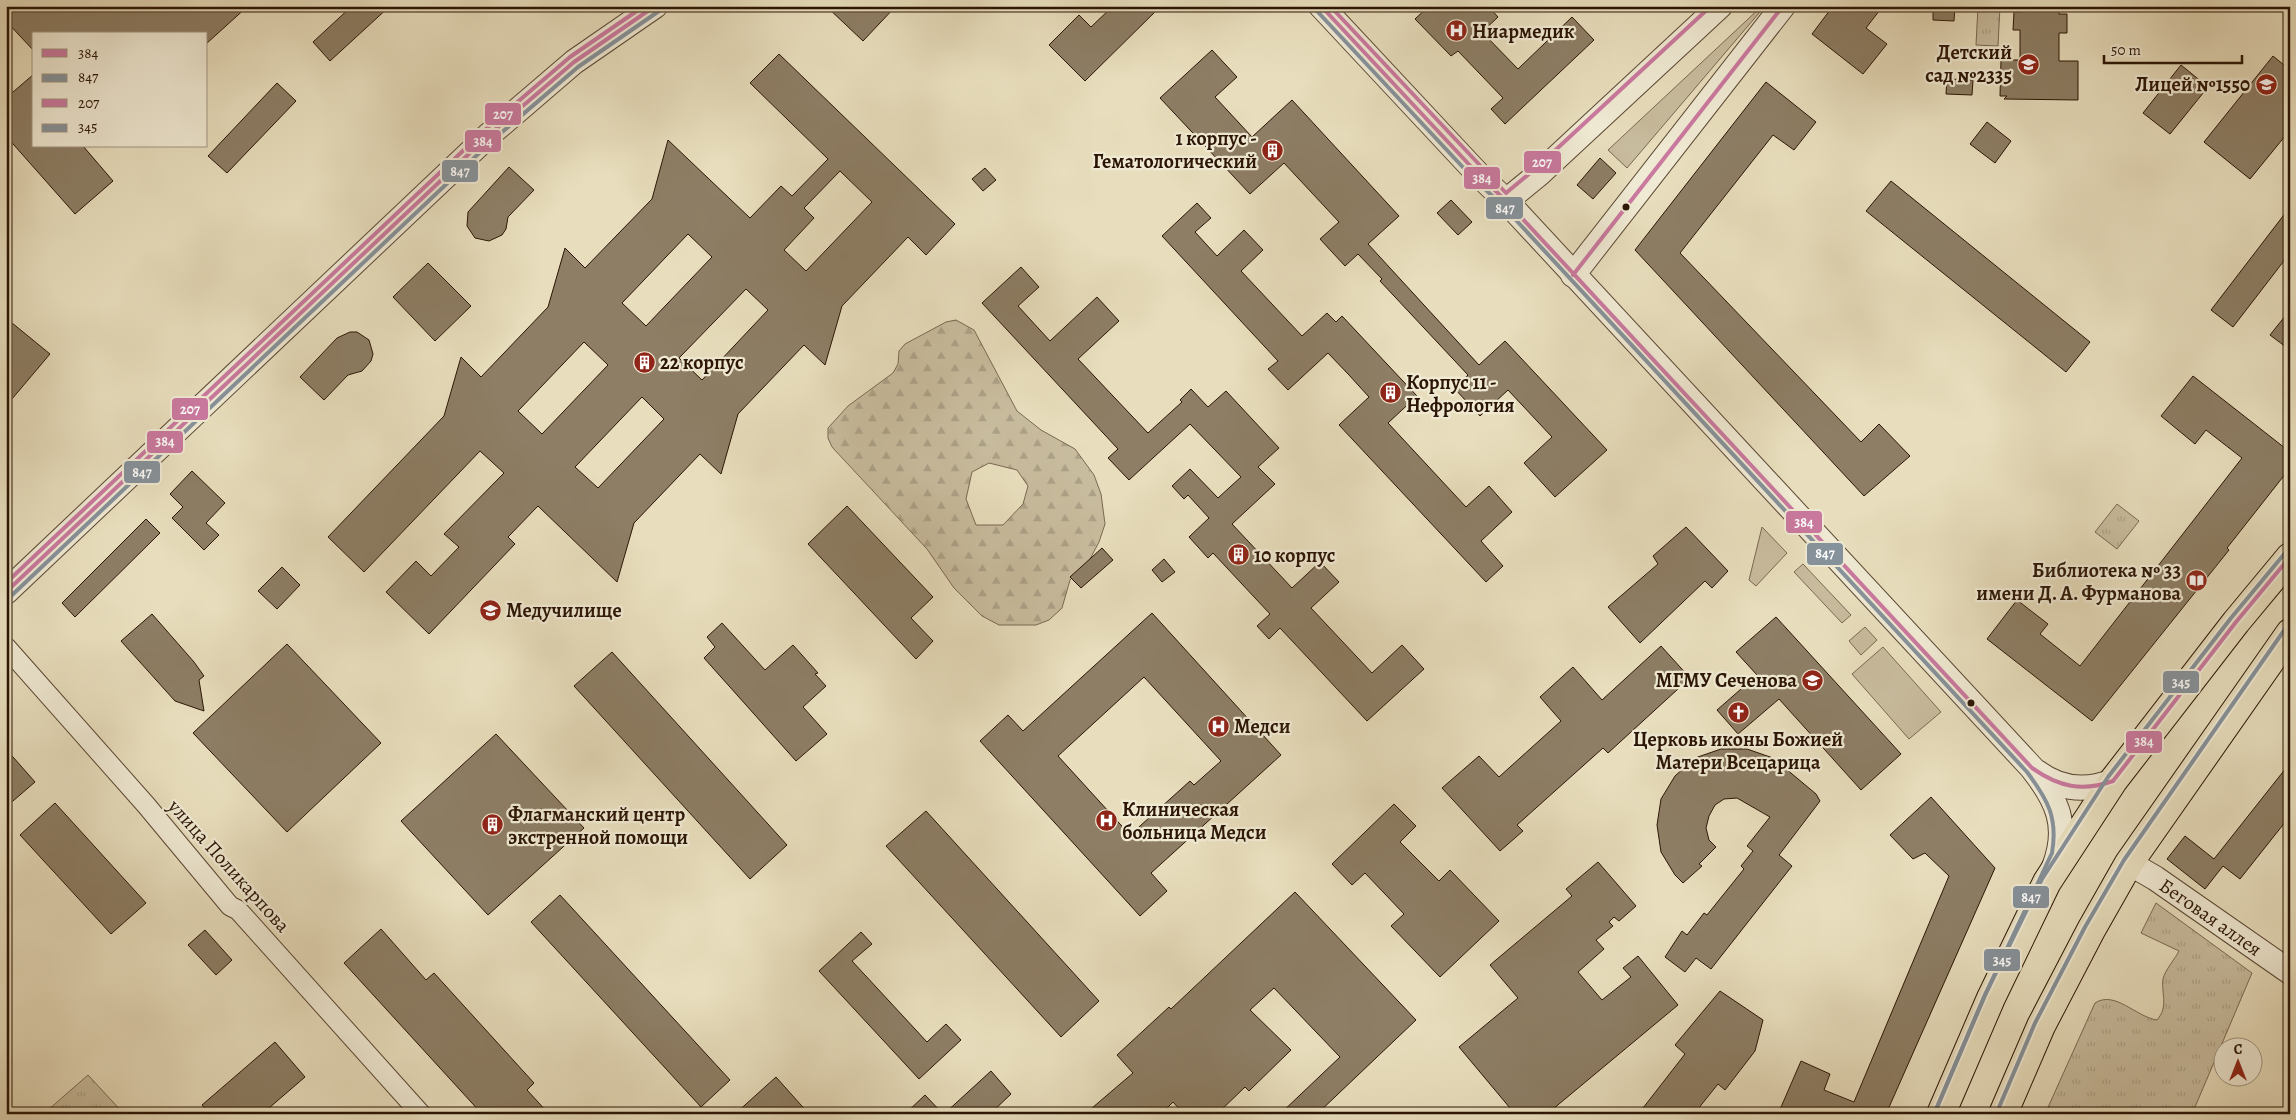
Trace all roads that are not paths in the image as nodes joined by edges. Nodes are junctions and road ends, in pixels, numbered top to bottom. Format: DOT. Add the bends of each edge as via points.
graph roads {
  1 [pos="655,6"];
  2 [pos="1321,6"];
  3 [pos="1720,6"];
  4 [pos="1783,6"];
  5 [pos="1506,201"];
  6 [pos="1573,276"];
  7 [pos="2290,557"];
  8 [pos="6,592"];
  9 [pos="2290,633"];
  10 [pos="6,647"];
  11 [pos="2032,768"];
  12 [pos="2113,781"];
  13 [pos="2129,863"];
  14 [pos="2047,882"];
  15 [pos="2290,972"];
  16 [pos="421,1114"];
  17 [pos="1941,1114"];
  18 [pos="2003,1114"];
  1 -- 8 [label="street" via="574,62 490,134"];
  2 -- 5 [label="street"];
  3 -- 5 [label="street"];
  4 -- 6 [label="street"];
  5 -- 6 [label="street"];
  6 -- 11 [label="street"];
  7 -- 12 [label="main road"];
  9 -- 13 [label="main road"];
  10 -- 16 [label="street, улица Поликарпова" via="230,906 238,910"];
  11 -- 12 [label="street" via="2062,786 2097,787"];
  11 -- 14 [label="street" via="2058,808 2061,824 2058,855"];
  12 -- 14 [label="main road"];
  13 -- 15 [label="street, Беговая аллея"];
  13 -- 18 [label="main road" via="2041,1026"];
  14 -- 17 [label="main road" via="1991,998"];
}
